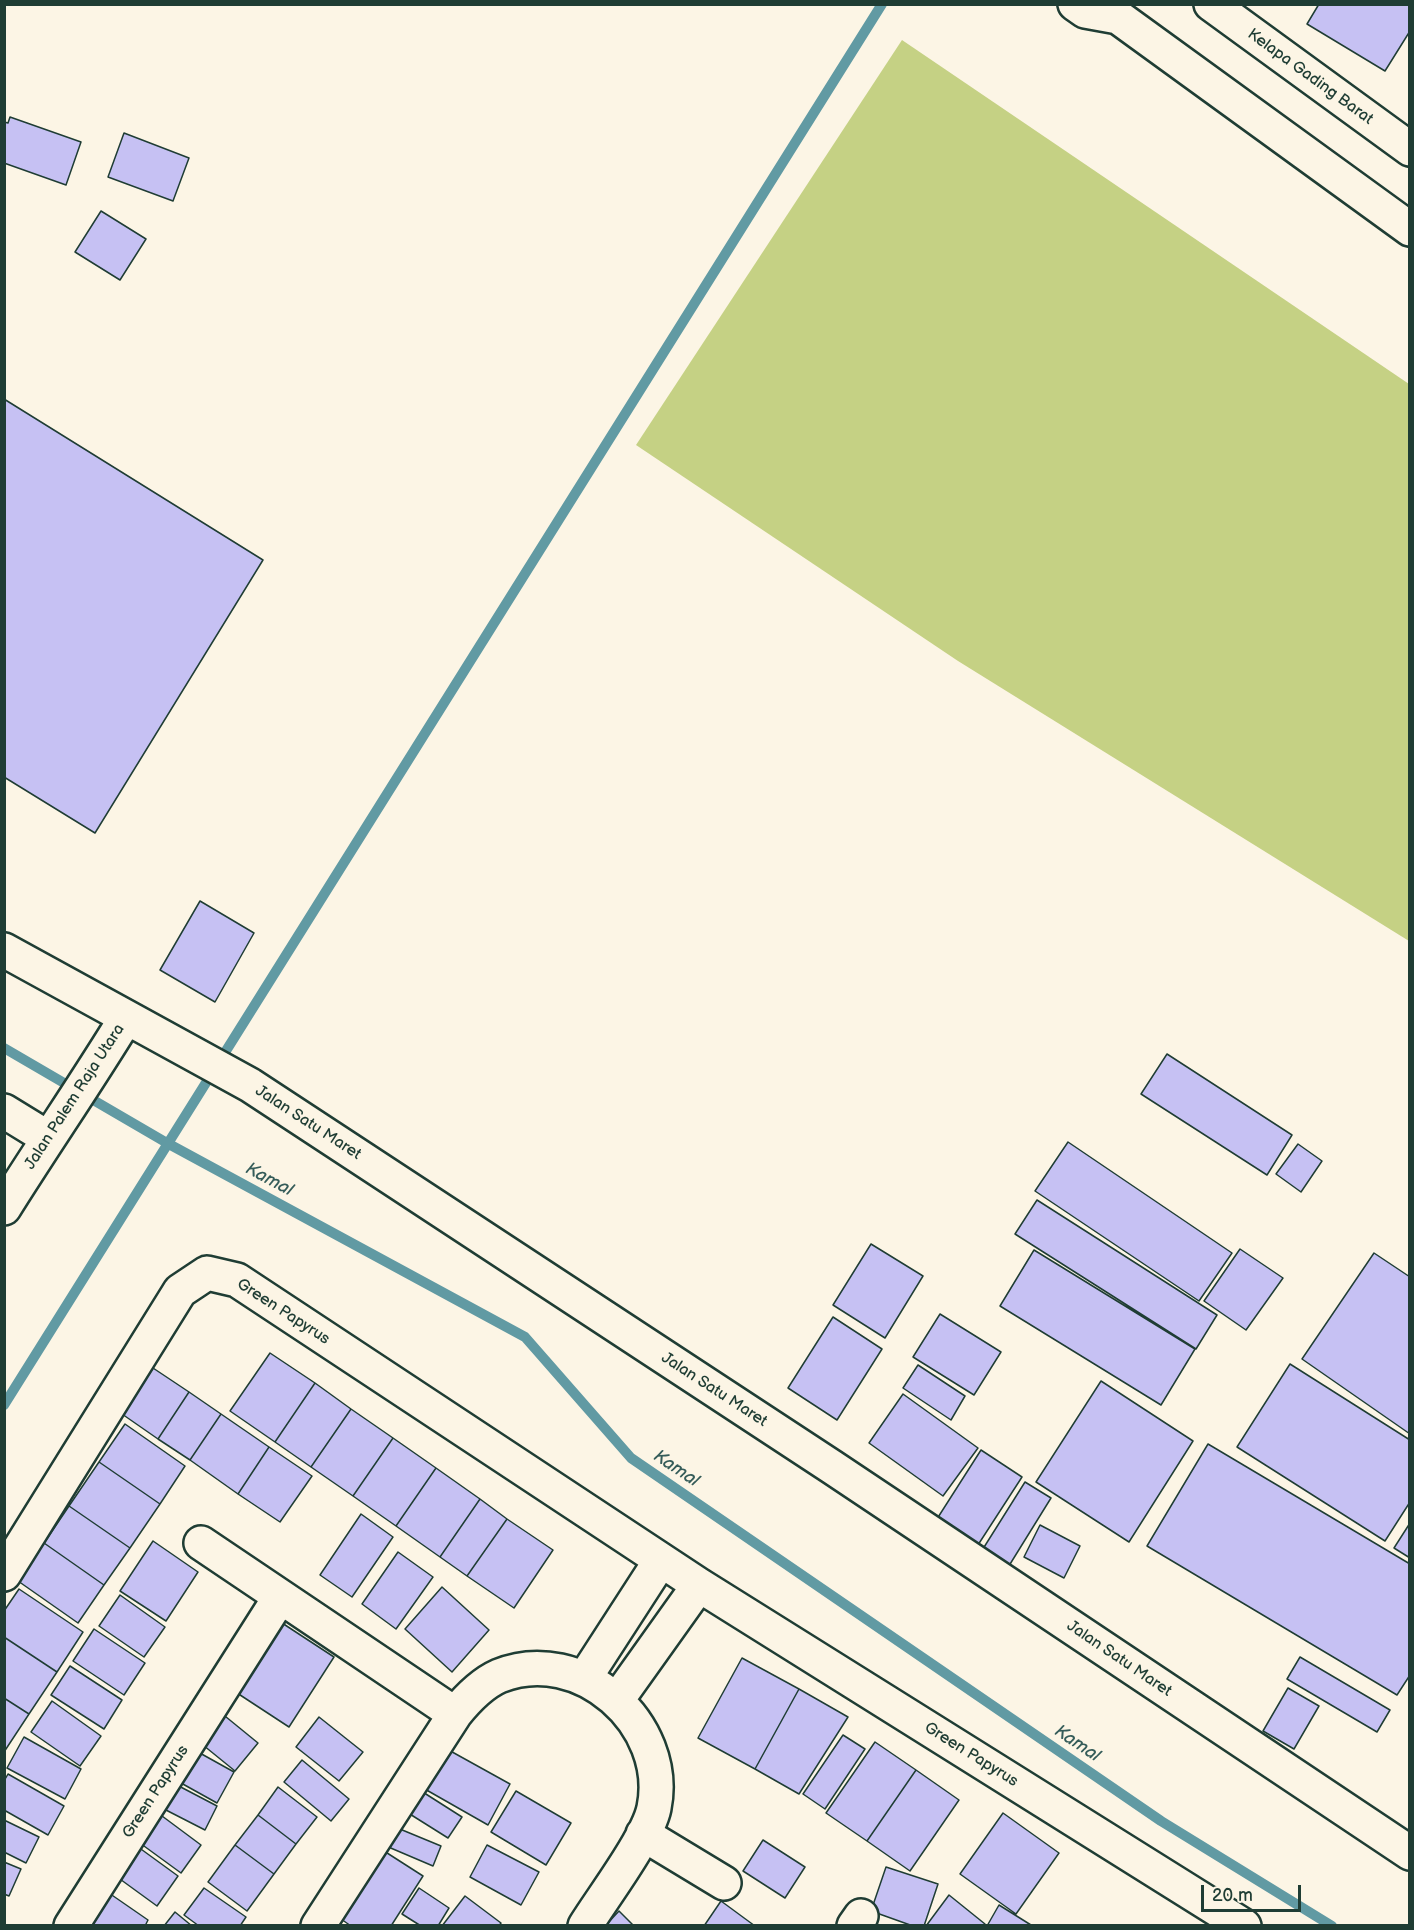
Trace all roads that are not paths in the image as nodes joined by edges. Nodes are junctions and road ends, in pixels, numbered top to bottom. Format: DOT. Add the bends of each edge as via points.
graph roads {
  1 [pos="1075,4"];
  2 [pos="1211,4"];
  3 [pos="1113,11"];
  4 [pos="1410,149"];
  5 [pos="1410,229"];
  6 [pos="4,950"];
  7 [pos="119,1030"];
  8 [pos="4,1111"];
  9 [pos="48,1138"];
  10 [pos="4,1208"];
  11 [pos="201,1544"];
  12 [pos="661,1560"];
  13 [pos="4,1574"];
  14 [pos="699,1585"];
  15 [pos="280,1597"];
  16 [pos="584,1679"];
  17 [pos="617,1700"];
  18 [pos="455,1714"];
  19 [pos="643,1834"];
  20 [pos="1410,1853"];
  21 [pos="723,1883"];
  22 [pos="71,1926"];
  23 [pos="318,1926"];
  24 [pos="585,1926"];
  25 [pos="1244,1926"];
  1 -- 3 [label="street" via="1085,11"];
  2 -- 4 [label="street, Kelapa Gading Barat"];
  3 -- 5 [label="street"];
  6 -- 7 [label="street, Jalan Satu Maret"];
  7 -- 9 [label="street, Jalan Palem Raja Utara" via="73,1106"];
  7 -- 20 [label="street, Jalan Satu Maret" via="191,1053 250,1085"];
  8 -- 9 [label="street"];
  9 -- 10 [label="street, Jalan Palem Raja Utara"];
  11 -- 15 [label="street"];
  12 -- 13 [label="street, Green Papyrus" via="237,1280 207,1273 180,1291"];
  12 -- 14 [label="street, Green Papyrus"];
  12 -- 16 [label="street"];
  14 -- 17 [label="street"];
  14 -- 25 [label="street, Green Papyrus"];
  15 -- 18 [label="street"];
  15 -- 22 [label="street, Green Papyrus"];
  16 -- 17 [label="street"];
  16 -- 18 [label="street" via="551,1669 512,1672 488,1682"];
  17 -- 19 [label="street" via="639,1729 654,1768 654,1810"];
  18 -- 23 [label="street"];
  19 -- 21 [label="street"];
  19 -- 24 [label="street"];
}
